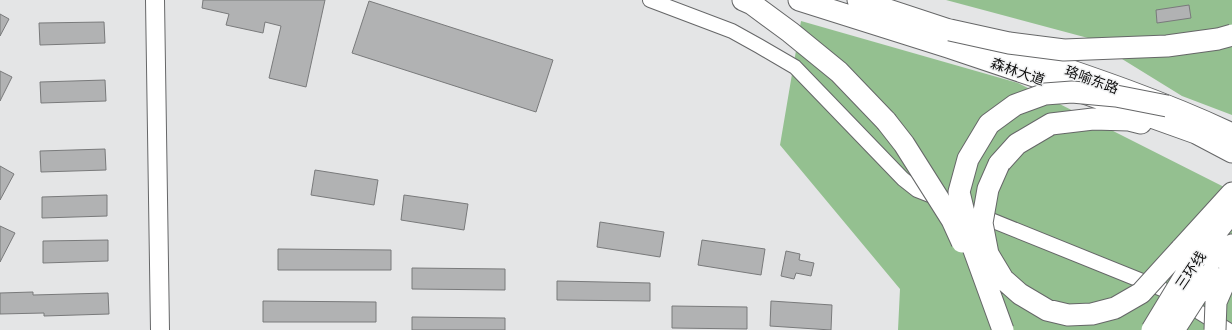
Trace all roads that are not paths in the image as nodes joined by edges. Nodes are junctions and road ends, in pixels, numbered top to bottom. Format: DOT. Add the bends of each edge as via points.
graph roads {
  1 [pos="155,0"];
  2 [pos="650,0"];
  3 [pos="743,0"];
  4 [pos="799,0"];
  5 [pos="858,0"];
  6 [pos="896,0"];
  7 [pos="950,30"];
  8 [pos="1232,35"];
  9 [pos="1167,106"];
  10 [pos="1232,122"];
  11 [pos="1227,144"];
  12 [pos="1232,193"];
  13 [pos="1232,212"];
  14 [pos="1232,245"];
  15 [pos="1232,268"];
  16 [pos="160,330"];
  17 [pos="1003,330"];
  18 [pos="1152,330"];
  19 [pos="1174,330"];
  20 [pos="1215,330"];
  21 [pos="1228,330"];
  1 -- 16 [label="main road"];
  2 -- 21 [label="street" via="732,32 795,67 903,179 917,190 1162,289"];
  3 -- 17 [label="highway, bridge" via="790,32 839,72 886,121 904,144 952,220"];
  4 -- 11 [label="highway, 森林大道" via="1076,90"];
  5 -- 7 [label="highway, 珞喻东路"];
  6 -- 10 [label="highway, 森林大道" via="1119,76"];
  7 -- 8 [label="highway, bridge" via="1009,43 1064,50 1167,46"];
  7 -- 9 [label="highway, 珞喻东路, bridge"];
  9 -- 11 [label="highway, 珞喻东路" via="1200,119"];
  9 -- 17 [label="highway, bridge" via="1116,96 1072,92 1045,94 1015,105 989,124 968,159 959,192 970,242"];
  11 -- 12 [label="highway, bridge" via="1129,120 1093,119 1051,124 1017,144 999,164 988,189 982,223 988,254 1003,279 1020,294 1047,310 1068,315 1092,314 1115,308 1141,293"];
  13 -- 18 [label="highway, 三环线, bridge" via="1195,259"];
  14 -- 19 [label="highway, 三环线, bridge"];
  15 -- 20 [label="highway, bridge" via="1216,302"];
}
